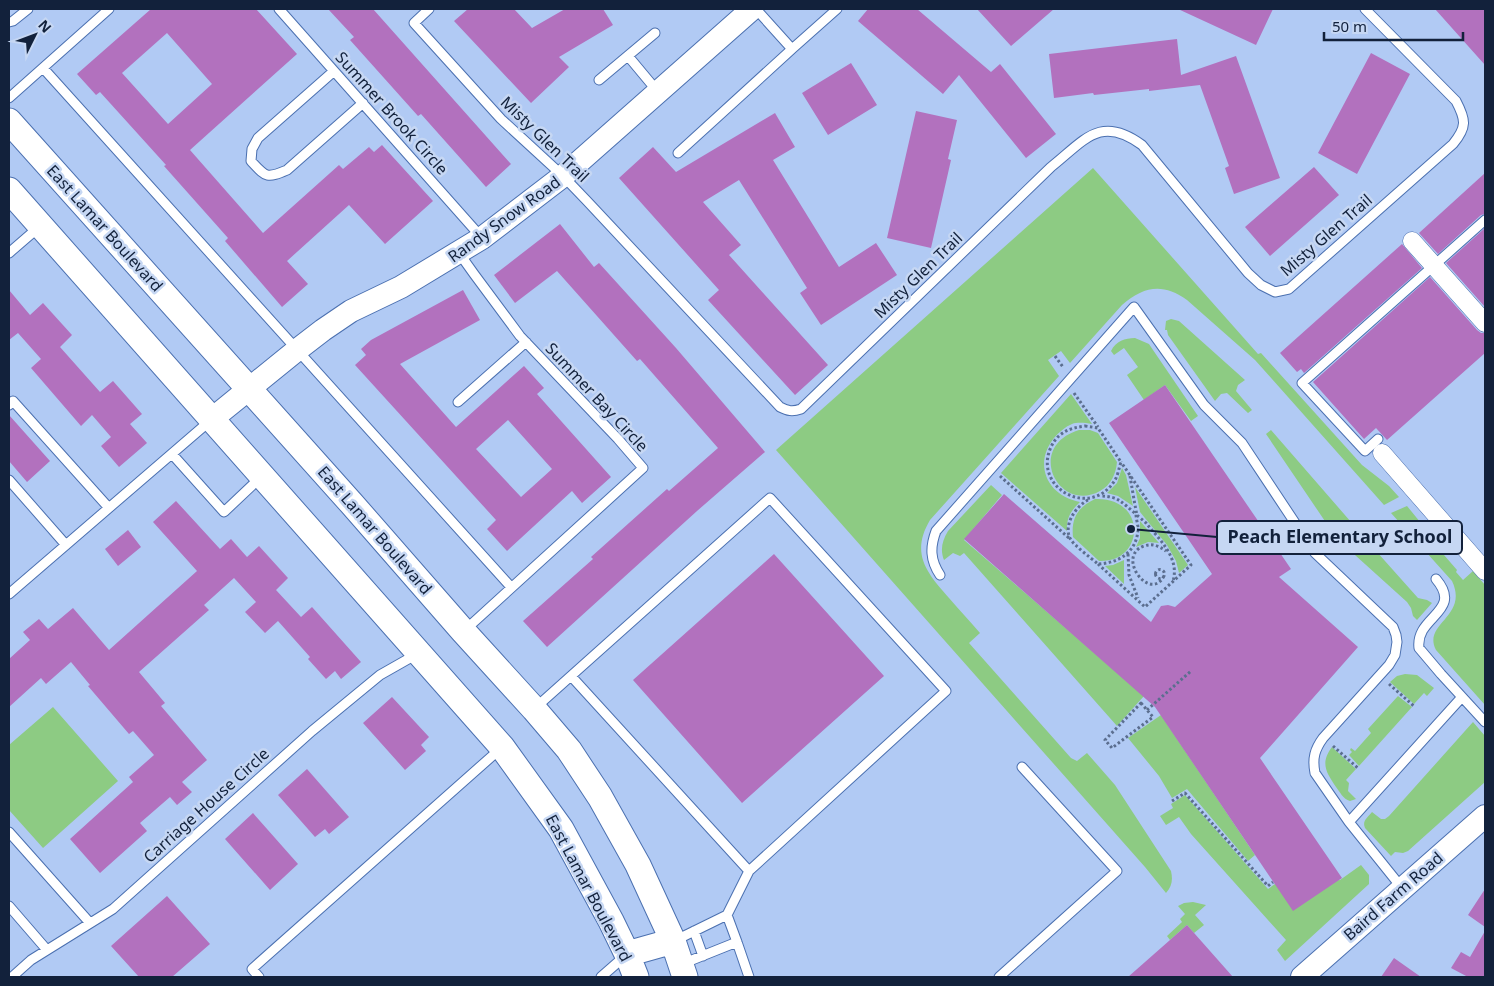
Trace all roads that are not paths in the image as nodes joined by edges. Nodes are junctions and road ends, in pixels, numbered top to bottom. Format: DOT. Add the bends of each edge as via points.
graph roads {
  1 [pos="28,9"];
  2 [pos="109,9"];
  3 [pos="279,9"];
  4 [pos="430,9"];
  5 [pos="752,9"];
  6 [pos="756,9"];
  7 [pos="837,9"];
  8 [pos="1365,9"];
  9 [pos="9,22"];
  10 [pos="655,33"];
  11 [pos="792,49"];
  12 [pos="628,56"];
  13 [pos="43,68"];
  14 [pos="334,71"];
  15 [pos="599,80"];
  16 [pos="658,92"];
  17 [pos="9,98"];
  18 [pos="363,104"];
  19 [pos="9,121"];
  20 [pos="678,153"];
  21 [pos="563,176"];
  22 [pos="9,190"];
  23 [pos="1485,220"];
  24 [pos="40,225"];
  25 [pos="482,238"];
  26 [pos="1412,241"];
  27 [pos="9,253"];
  28 [pos="459,253"];
  29 [pos="1434,265"];
  30 [pos="1485,324"];
  31 [pos="526,342"];
  32 [pos="297,350"];
  33 [pos="249,390"];
  34 [pos="458,402"];
  35 [pos="9,405"];
  36 [pos="212,419"];
  37 [pos="1380,446"];
  38 [pos="172,454"];
  39 [pos="262,476"];
  40 [pos="9,480"];
  41 [pos="109,508"];
  42 [pos="66,545"];
  43 [pos="1485,572"];
  44 [pos="940,574"];
  45 [pos="1436,579"];
  46 [pos="511,587"];
  47 [pos="9,594"];
  48 [pos="463,631"];
  49 [pos="419,653"];
  50 [pos="571,676"];
  51 [pos="1462,697"];
  52 [pos="534,709"];
  53 [pos="1485,722"];
  54 [pos="502,747"];
  55 [pos="1022,767"];
  56 [pos="1485,816"];
  57 [pos="1349,822"];
  58 [pos="9,832"];
  59 [pos="750,871"];
  60 [pos="1402,888"];
  61 [pos="9,906"];
  62 [pos="727,915"];
  63 [pos="90,923"];
  64 [pos="684,936"];
  65 [pos="738,942"];
  66 [pos="47,950"];
  67 [pos="627,954"];
  68 [pos="690,966"];
  69 [pos="12,977"];
  70 [pos="259,977"];
  71 [pos="600,977"];
  72 [pos="636,977"];
  73 [pos="749,977"];
  74 [pos="999,977"];
  75 [pos="1302,977"];
  1 -- 9 [label="lane"];
  2 -- 13 [label="lane"];
  3 -- 14 [label="lane, Summer Brook Circle"];
  4 -- 21 [label="lane, Misty Glen Trail" via="414,23 502,119"];
  5 -- 16 [label="street, Randy Snow Road"];
  6 -- 11 [label="lane"];
  7 -- 11 [label="lane"];
  8 -- 21 [label="lane, Misty Glen Trail" via="1456,101 1463,115 1463,127 1452,144 1289,289 1275,292 1248,273 1142,146 1122,133 1099,132 1051,167 801,409 795,411 780,407"];
  10 -- 12 [label="lane"];
  11 -- 20 [label="lane"];
  12 -- 15 [label="lane"];
  12 -- 16 [label="lane"];
  13 -- 17 [label="lane"];
  13 -- 32 [label="lane"];
  14 -- 18 [label="lane, Summer Brook Circle"];
  14 -- 18 [label="lane" via="258,138 252,149 251,161 264,174 272,176 287,170"];
  16 -- 21 [label="street, Randy Snow Road"];
  18 -- 25 [label="lane, Summer Brook Circle"];
  19 -- 33 [label="main road, East Lamar Boulevard"];
  21 -- 25 [label="street, Randy Snow Road"];
  22 -- 24 [label="main road, East Lamar Boulevard"];
  23 -- 29 [label="lane"];
  24 -- 27 [label="lane"];
  24 -- 36 [label="main road, East Lamar Boulevard"];
  25 -- 28 [label="street, Randy Snow Road"];
  26 -- 29 [label="street"];
  28 -- 31 [label="lane, Summer Bay Circle"];
  28 -- 32 [label="street, Randy Snow Road" via="401,287 351,311"];
  29 -- 30 [label="street"];
  29 -- 37 [label="lane" via="1302,383 1365,451"];
  31 -- 34 [label="lane"];
  31 -- 46 [label="lane, Summer Bay Circle" via="643,468"];
  32 -- 33 [label="street, Randy Snow Road"];
  32 -- 46 [label="lane"];
  33 -- 36 [label="street, Randy Snow Road"];
  33 -- 48 [label="main road, East Lamar Boulevard"];
  35 -- 41 [label="lane" via="13,401"];
  36 -- 38 [label="lane"];
  36 -- 39 [label="main road, East Lamar Boulevard"];
  37 -- 43 [label="street"];
  38 -- 39 [label="lane" via="224,512"];
  38 -- 41 [label="lane"];
  39 -- 49 [label="main road, East Lamar Boulevard"];
  40 -- 42 [label="lane"];
  41 -- 42 [label="lane"];
  42 -- 47 [label="lane"];
  44 -- 57 [label="lane" via="931,549 936,531 1134,307 1204,405 1242,443 1315,553 1393,627 1395,654 1389,665 1323,738 1314,754 1315,773"];
  45 -- 51 [label="lane" via="1445,590 1445,602 1422,632 1420,648"];
  46 -- 48 [label="lane, Summer Bay Circle"];
  48 -- 52 [label="main road, East Lamar Boulevard"];
  49 -- 54 [label="main road, East Lamar Boulevard"];
  49 -- 63 [label="lane, Carriage House Circle" via="380,675 312,731 113,909"];
  50 -- 52 [label="lane"];
  50 -- 59 [label="lane"];
  50 -- 59 [label="lane" via="770,498 946,691"];
  51 -- 53 [label="lane"];
  51 -- 57 [label="lane"];
  52 -- 64 [label="main road, East Lamar Boulevard" via="569,750"];
  54 -- 67 [label="main road, East Lamar Boulevard" via="561,830"];
  54 -- 70 [label="lane" via="252,969"];
  55 -- 74 [label="lane" via="1116,871"];
  56 -- 60 [label="street, Baird Farm Road"];
  57 -- 60 [label="lane"];
  58 -- 63 [label="lane"];
  59 -- 62 [label="lane"];
  60 -- 75 [label="street, Baird Farm Road"];
  61 -- 66 [label="lane"];
  62 -- 64 [label="lane"];
  62 -- 65 [label="lane"];
  63 -- 66 [label="lane, Carriage House Circle"];
  64 -- 67 [label="main road"];
  64 -- 68 [label="main road, East Lamar Boulevard"];
  65 -- 68 [label="lane"];
  65 -- 73 [label="lane"];
  66 -- 69 [label="lane, Carriage House Circle"];
  67 -- 71 [label="lane"];
  67 -- 72 [label="main road, East Lamar Boulevard"];
}
